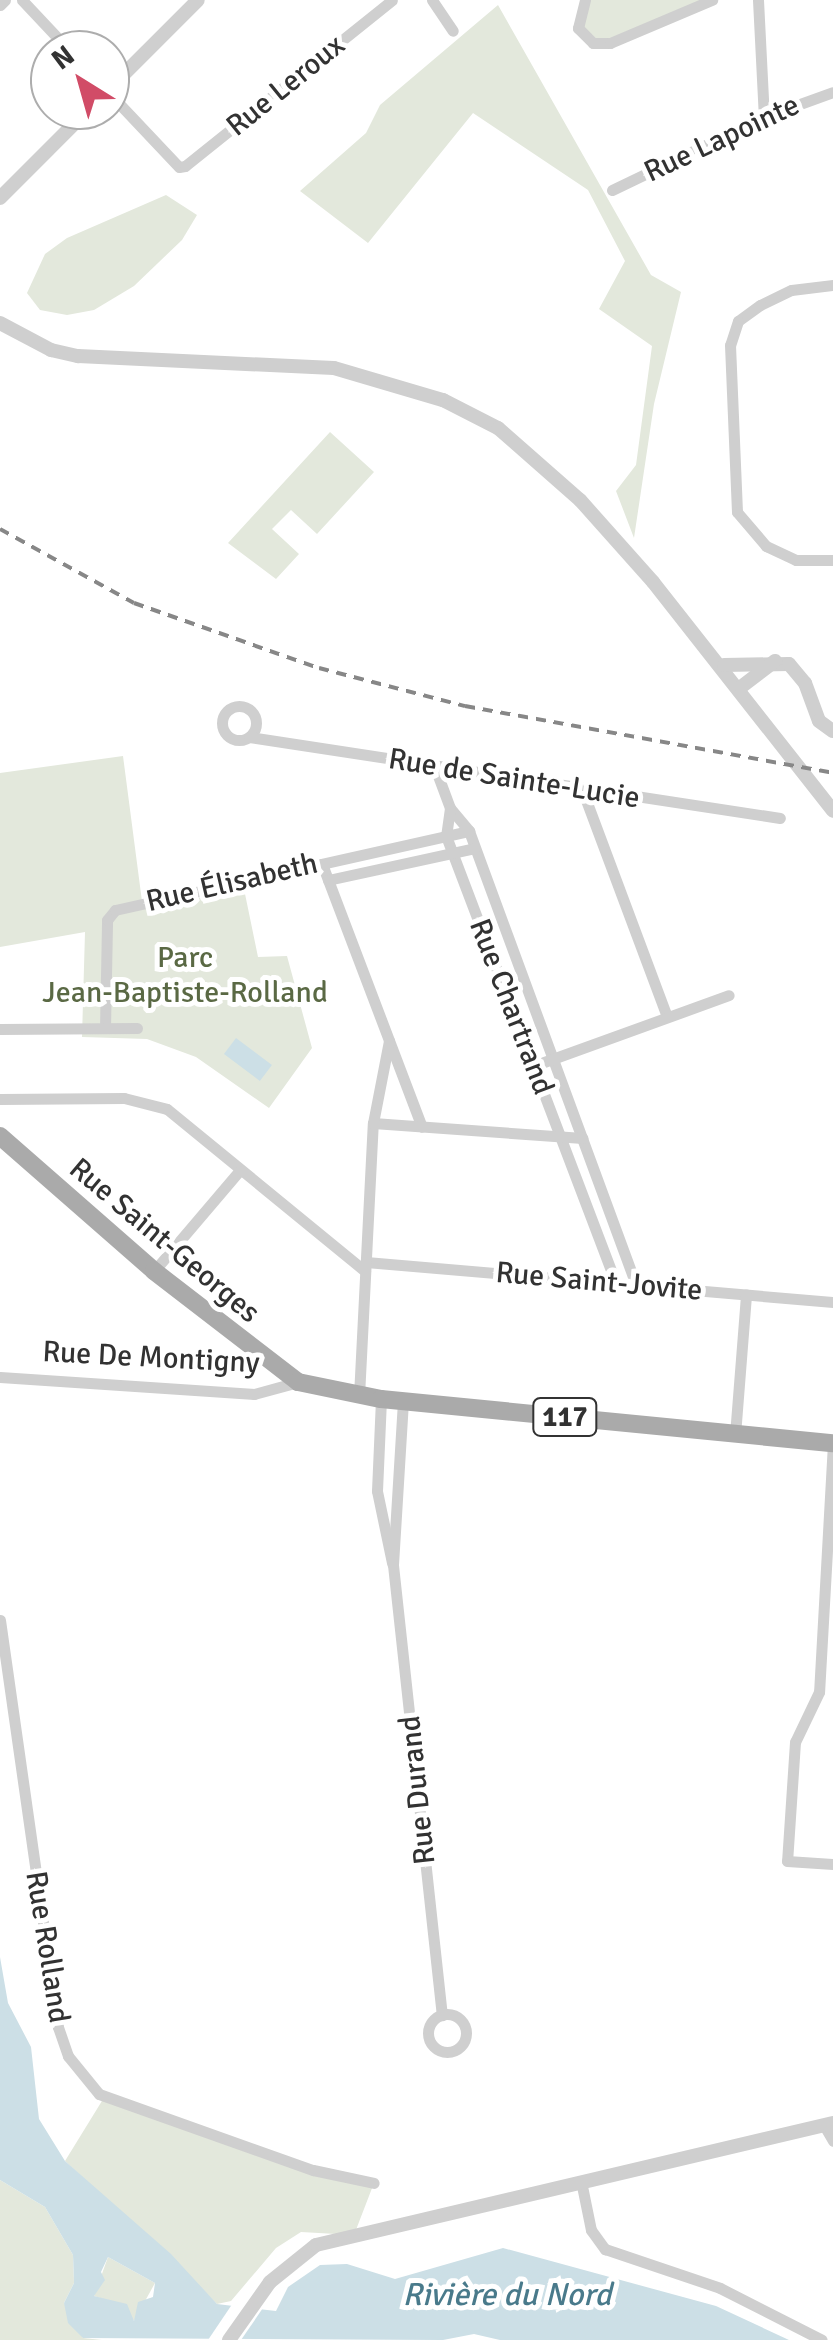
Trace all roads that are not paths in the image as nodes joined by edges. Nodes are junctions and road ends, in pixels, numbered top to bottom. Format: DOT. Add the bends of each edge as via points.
graph roads {
  1 [pos="22,0"];
  2 [pos="198,0"];
  3 [pos="392,0"];
  4 [pos="432,0"];
  5 [pos="585,0"];
  6 [pos="712,0"];
  7 [pos="758,0"];
  8 [pos="50,30"];
  9 [pos="454,31"];
  10 [pos="130,70"];
  11 [pos="833,92"];
  12 [pos="130,113"];
  13 [pos="764,118"];
  14 [pos="68,130"];
  15 [pos="612,190"];
  16 [pos="0,198"];
  17 [pos="833,285"];
  18 [pos="0,323"];
  19 [pos="833,560"];
  20 [pos="775,660"];
  21 [pos="724,665"];
  22 [pos="741,686"];
  23 [pos="833,731"];
  24 [pos="249,736"];
  25 [pos="434,764"];
  26 [pos="583,792"];
  27 [pos="450,808"];
  28 [pos="833,811"];
  29 [pos="780,818"];
  30 [pos="468,831"];
  31 [pos="446,836"];
  32 [pos="475,848"];
  33 [pos="453,852"];
  34 [pos="322,864"];
  35 [pos="328,880"];
  36 [pos="728,995"];
  37 [pos="667,1018"];
  38 [pos="106,1028"];
  39 [pos="137,1028"];
  40 [pos="0,1029"];
  41 [pos="389,1041"];
  42 [pos="552,1059"];
  43 [pos="533,1066"];
  44 [pos="0,1098"];
  45 [pos="373,1123"];
  46 [pos="422,1127"];
  47 [pos="0,1136"];
  48 [pos="582,1138"];
  49 [pos="562,1142"];
  50 [pos="239,1170"];
  51 [pos="603,1197"];
  52 [pos="586,1205"];
  53 [pos="366,1267"];
  54 [pos="154,1271"];
  55 [pos="616,1283"];
  56 [pos="636,1285"];
  57 [pos="746,1294"];
  58 [pos="833,1302"];
  59 [pos="0,1376"];
  60 [pos="298,1382"];
  61 [pos="359,1396"];
  62 [pos="381,1399"];
  63 [pos="403,1401"];
  64 [pos="735,1434"];
  65 [pos="833,1443"];
  66 [pos="393,1565"];
  67 [pos="0,1620"];
  68 [pos="833,1864"];
  69 [pos="442,2015"];
  70 [pos="829,2125"];
  71 [pos="833,2141"];
  72 [pos="580,2181"];
  73 [pos="374,2183"];
  74 [pos="229,2340"];
  75 [pos="822,2340"];
  1 -- 8 [label="street"];
  2 -- 10 [label="street"];
  3 -- 12 [label="street, Rue Leroux" via="191,164 179,167"];
  4 -- 9 [label="street"];
  5 -- 6 [label="street" via="578,28 593,42 610,43"];
  7 -- 13 [label="street"];
  11 -- 13 [label="street, Rue Lapointe"];
  13 -- 15 [label="street, Rue Lapointe"];
  14 -- 16 [label="street"];
  17 -- 19 [label="street" via="790,290 760,305 731,330 730,346 737,512 766,546 796,560"];
  18 -- 21 [label="street" via="50,350 78,356 334,368 443,400 498,428 547,468"];
  20 -- 21 [label="street"];
  20 -- 22 [label="street"];
  20 -- 23 [label="street" via="799,674 819,720"];
  21 -- 22 [label="street"];
  22 -- 28 [label="street"];
  24 -- 25 [label="street, Rue de Sainte-Lucie"];
  25 -- 26 [label="street, Rue de Sainte-Lucie"];
  25 -- 27 [label="street, Rue Chartrand"];
  26 -- 29 [label="street, Rue de Sainte-Lucie"];
  26 -- 37 [label="street"];
  27 -- 30 [label="street, Rue Chartrand"];
  27 -- 31 [label="street, Rue Chartrand"];
  30 -- 31 [label="street, Rue Élisabeth"];
  30 -- 32 [label="street, Rue Chartrand"];
  31 -- 33 [label="street, Rue Chartrand"];
  31 -- 34 [label="street, Rue Élisabeth"];
  32 -- 33 [label="street, Rue Élisabeth"];
  32 -- 42 [label="street, Rue Chartrand"];
  33 -- 35 [label="street, Rue Élisabeth"];
  33 -- 43 [label="street, Rue Chartrand"];
  34 -- 35 [label="street"];
  34 -- 38 [label="street, Rue Élisabeth" via="115,910 107,920"];
  35 -- 41 [label="street"];
  36 -- 37 [label="street"];
  37 -- 42 [label="street"];
  38 -- 39 [label="street"];
  38 -- 40 [label="street"];
  41 -- 45 [label="street"];
  41 -- 46 [label="street"];
  42 -- 43 [label="street"];
  42 -- 48 [label="street, Rue Chartrand"];
  43 -- 49 [label="street, Rue Chartrand"];
  44 -- 50 [label="street" via="147,1100"];
  45 -- 46 [label="street"];
  45 -- 53 [label="street"];
  46 -- 49 [label="street"];
  47 -- 54 [label="main road, Rue Saint-Georges / 117"];
  48 -- 49 [label="street"];
  48 -- 51 [label="street, Rue Chartrand"];
  49 -- 52 [label="street, Rue Chartrand"];
  50 -- 53 [label="street"];
  50 -- 54 [label="street"];
  51 -- 52 [label="street"];
  51 -- 56 [label="street, Rue Chartrand"];
  52 -- 55 [label="street, Rue Chartrand"];
  53 -- 55 [label="street, Rue Saint-Jovite"];
  53 -- 61 [label="street"];
  54 -- 60 [label="main road, Rue Saint-Georges / 117"];
  55 -- 56 [label="street, Rue Saint-Jovite"];
  56 -- 57 [label="street, Rue Saint-Jovite"];
  57 -- 58 [label="street, Rue Saint-Jovite"];
  57 -- 64 [label="street"];
  59 -- 60 [label="street, Rue De Montigny" via="238,1394 277,1392"];
  60 -- 61 [label="main road, Rue De Montigny / 117"];
  61 -- 62 [label="main road, Rue De Montigny / 117"];
  62 -- 63 [label="main road, Rue De Montigny / 117"];
  62 -- 66 [label="street, Rue Durand" via="378,1491 383,1542"];
  63 -- 64 [label="main road, Rue De Montigny / 117"];
  63 -- 66 [label="street, Rue Durand" via="392,1489"];
  64 -- 65 [label="main road, Rue De Montigny / 117"];
  65 -- 68 [label="street" via="819,1692 795,1742 787,1861"];
  66 -- 69 [label="street, Rue Durand"];
  67 -- 73 [label="street, Rue Rolland" via="58,2028 68,2056 100,2094 313,2170"];
  70 -- 71 [label="street"];
  70 -- 72 [label="street"];
  72 -- 74 [label="street" via="316,2245 292,2260"];
  72 -- 75 [label="street" via="591,2230 605,2249 720,2288"];
}
